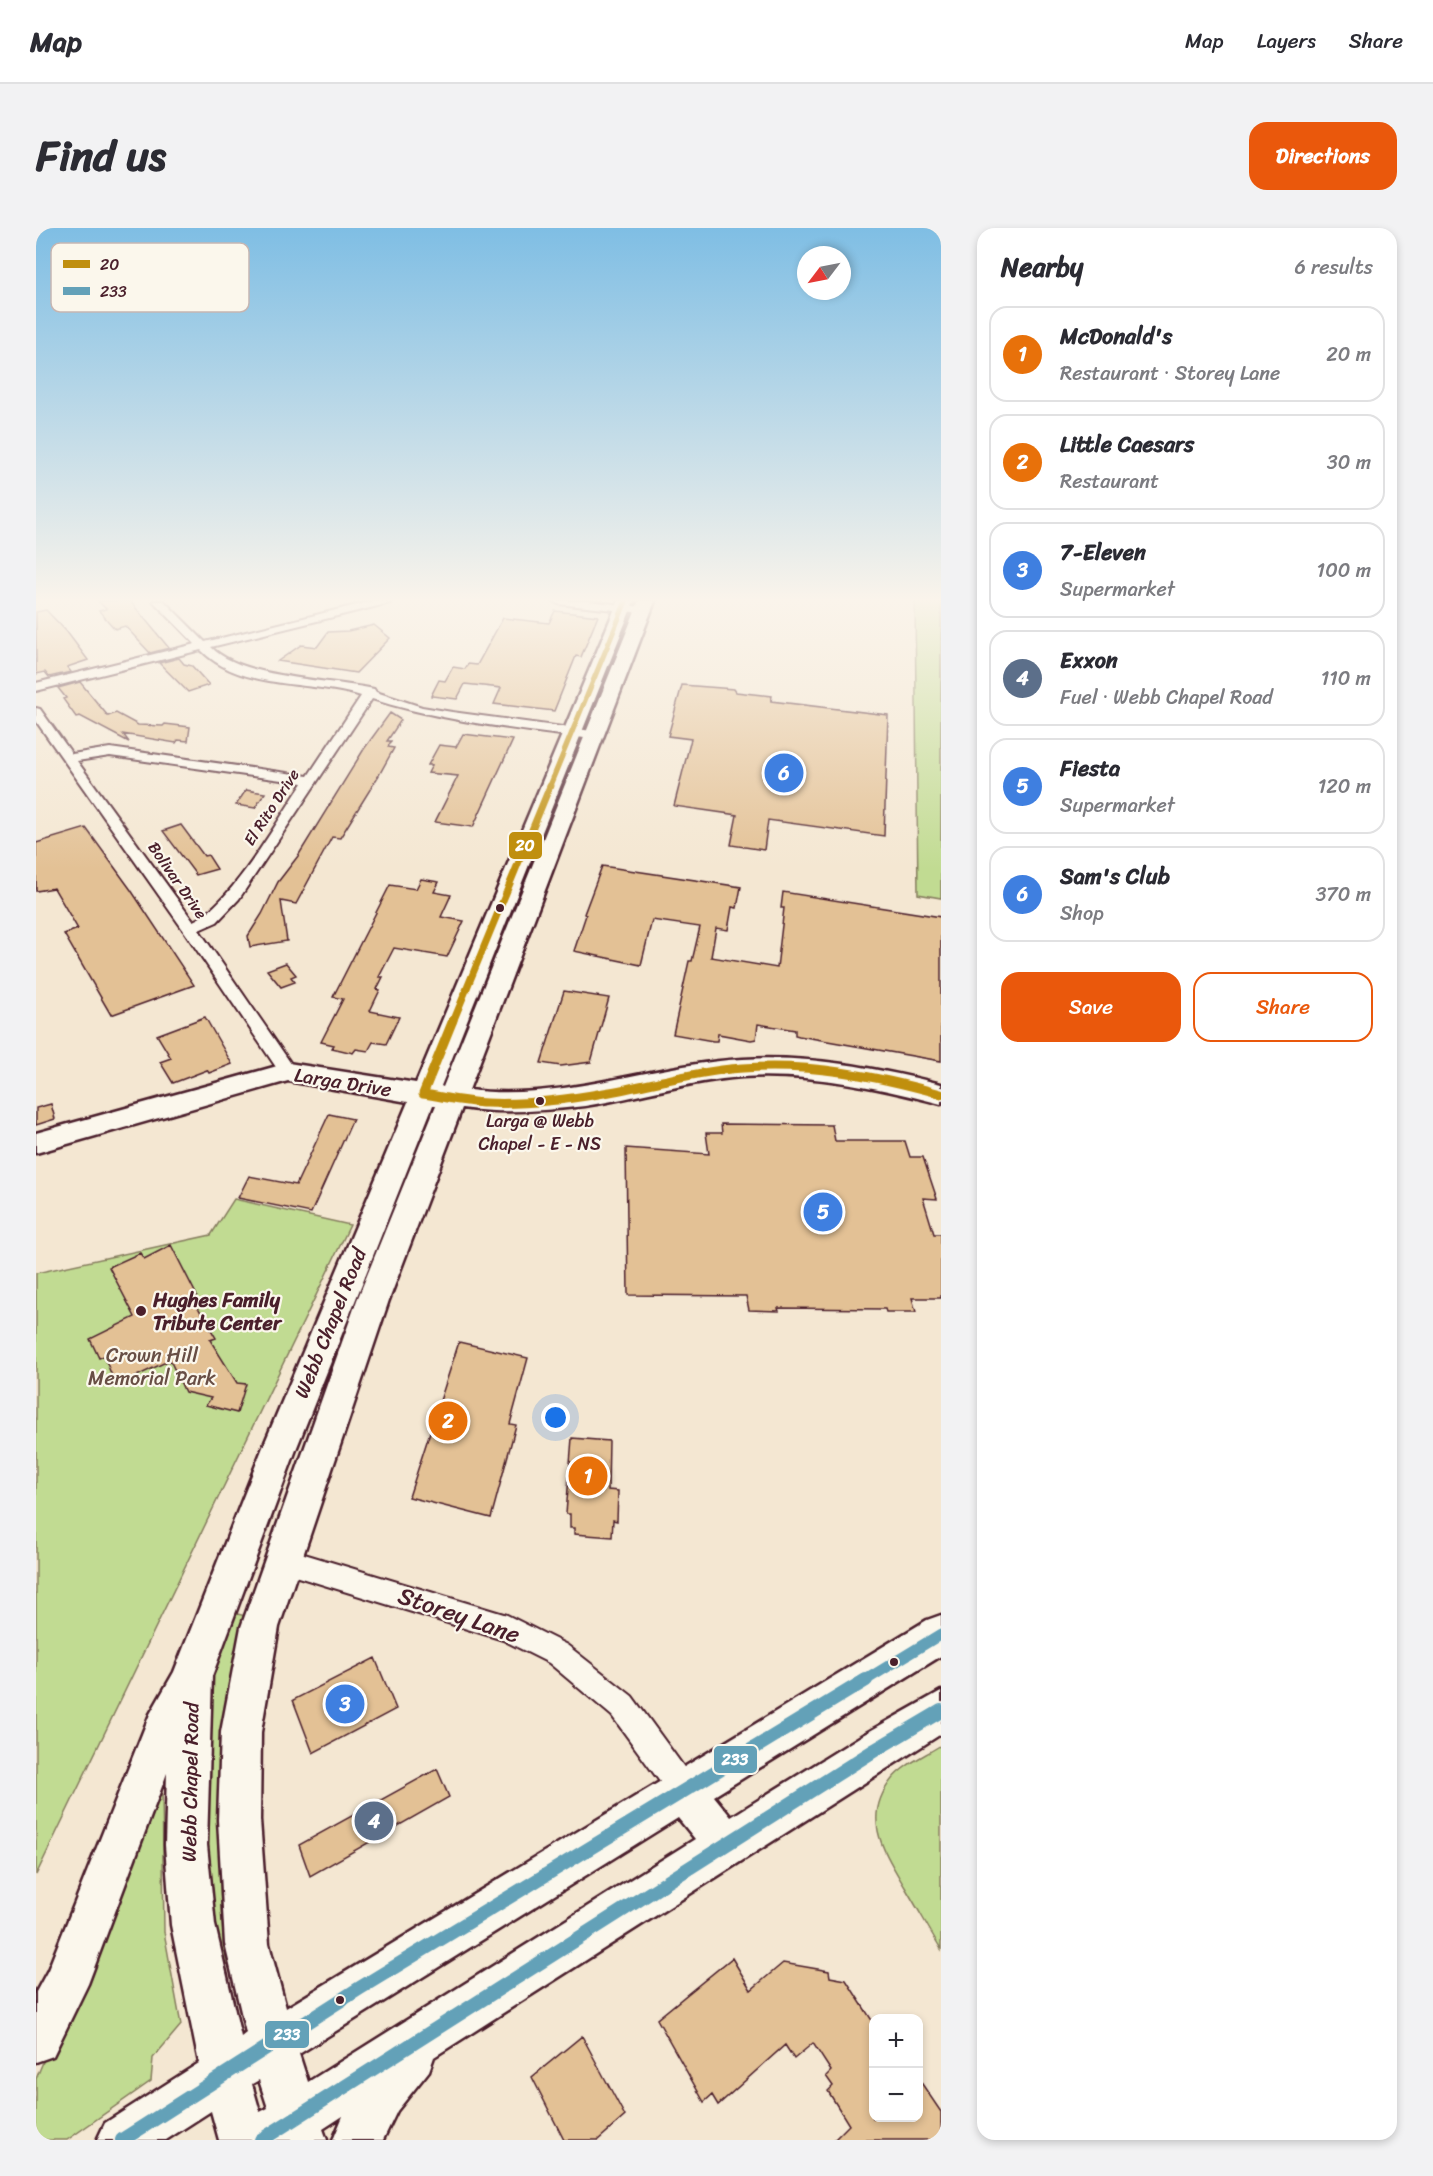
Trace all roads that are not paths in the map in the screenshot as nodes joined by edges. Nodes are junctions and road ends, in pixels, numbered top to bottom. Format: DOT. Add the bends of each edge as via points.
graph roads {
  1 [pos="362,690"];
  2 [pos="596,690"];
  3 [pos="603,690"];
  4 [pos="370,692"];
  5 [pos="36,712"];
  6 [pos="582,734"];
  7 [pos="69,758"];
  8 [pos="310,780"];
  9 [pos="496,917"];
  10 [pos="522,921"];
  11 [pos="190,928"];
  12 [pos="288,1072"];
  13 [pos="941,1094"];
  14 [pos="438,1096"];
  15 [pos="36,1143"];
  16 [pos="357,1298"];
  17 [pos="239,1548"];
  18 [pos="281,1560"];
  19 [pos="941,1634"];
  20 [pos="192,1676"];
  21 [pos="941,1711"];
  22 [pos="684,1791"];
  23 [pos="726,1845"];
  24 [pos="443,2026"];
  25 [pos="36,2039"];
  26 [pos="272,2043"];
  27 [pos="225,2073"];
  28 [pos="286,2133"];
  29 [pos="122,2140"];
  30 [pos="244,2140"];
  31 [pos="358,2140"];
  1 -- 4 [label="street"];
  2 -- 6 [label="main road, Webb Chapel Road"];
  3 -- 6 [label="main road, Webb Chapel Road"];
  4 -- 6 [label="street" via="420,710"];
  4 -- 8 [label="street, El Rito Drive"];
  5 -- 7 [label="street, Bolivar Drive"];
  6 -- 9 [label="main road, Webb Chapel Road"];
  6 -- 10 [label="main road, Webb Chapel Road" via="553,843"];
  7 -- 8 [label="street" via="110,752"];
  7 -- 11 [label="street, Bolivar Drive"];
  8 -- 11 [label="street, El Rito Drive" via="234,896 211,919"];
  9 -- 10 [label="main road"];
  9 -- 14 [label="main road, Webb Chapel Road"];
  10 -- 14 [label="main road, Webb Chapel Road"];
  11 -- 12 [label="street, Bolivar Drive"];
  12 -- 14 [label="main road, Larga Drive"];
  12 -- 15 [label="main road, Larga Drive"];
  13 -- 14 [label="main road, Larga Drive" via="873,1077 744,1068 553,1099 495,1103"];
  14 -- 16 [label="main road, Webb Chapel Road"];
  16 -- 17 [label="main road, Webb Chapel Road"];
  16 -- 18 [label="main road, Webb Chapel Road"];
  17 -- 18 [label="main road"];
  17 -- 20 [label="main road, Webb Chapel Road"];
  18 -- 22 [label="street, Storey Lane" via="507,1628 558,1654 622,1706"];
  18 -- 26 [label="main road, Webb Chapel Road" via="260,1627 240,1743 239,1820 247,1944"];
  19 -- 22 [label="main road"];
  20 -- 25 [label="main road" via="164,1728 64,1984"];
  20 -- 27 [label="main road, Webb Chapel Road" via="186,1845 194,1925"];
  21 -- 23 [label="main road"];
  22 -- 23 [label="main road"];
  22 -- 26 [label="main road"];
  23 -- 24 [label="main road"];
  24 -- 28 [label="main road"];
  24 -- 31 [label="main road" via="401,2065 366,2118"];
  26 -- 27 [label="main road"];
  26 -- 28 [label="main road, Webb Chapel Road"];
  27 -- 29 [label="main road"];
  27 -- 30 [label="main road, Webb Chapel Road"];
}
